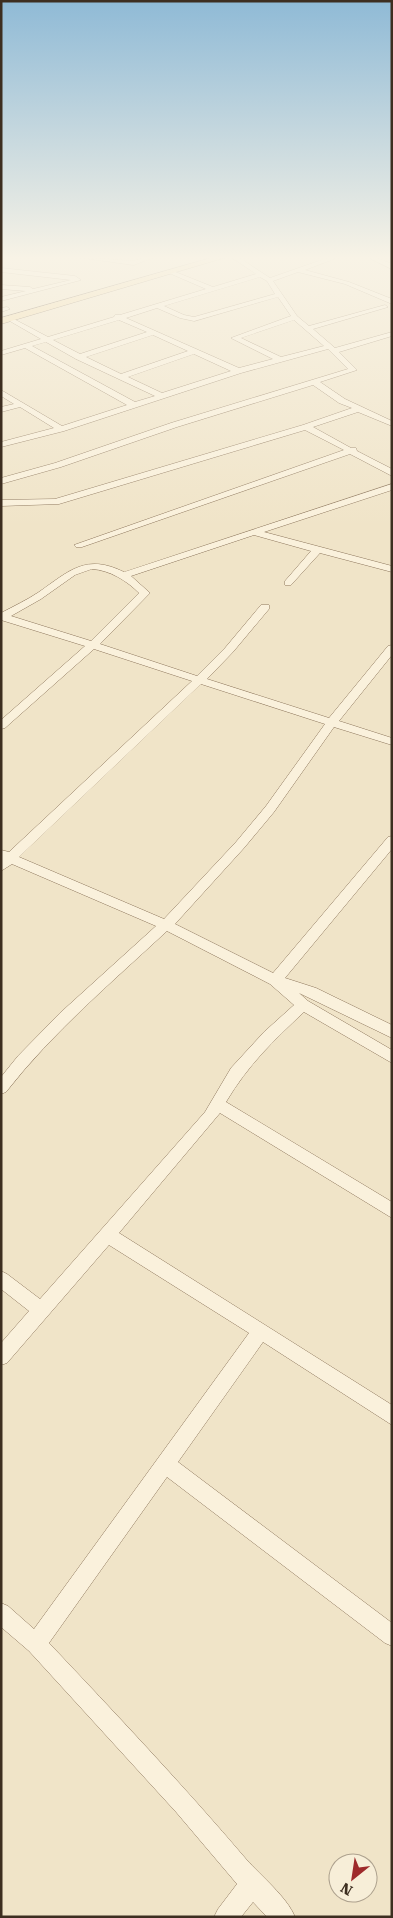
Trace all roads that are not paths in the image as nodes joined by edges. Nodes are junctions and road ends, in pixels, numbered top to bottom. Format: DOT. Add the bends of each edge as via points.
graph roads {
  1 [pos="20,347"];
  2 [pos="27,347"];
  3 [pos="59,347"];
  4 [pos="111,347"];
  5 [pos="181,347"];
  6 [pos="253,347"];
  7 [pos="338,347"];
  8 [pos="331,348"];
  9 [pos="193,352"];
  10 [pos="1,353"];
  11 [pos="79,357"];
  12 [pos="281,360"];
  13 [pos="238,371"];
  14 [pos="120,377"];
  15 [pos="316,382"];
  16 [pos="1,392"];
  17 [pos="162,396"];
  18 [pos="21,404"];
  19 [pos="134,405"];
  20 [pos="358,408"];
  21 [pos="1,410"];
  22 [pos="382,413"];
  23 [pos="373,415"];
  24 [pos="392,424"];
  25 [pos="306,427"];
  26 [pos="61,429"];
  27 [pos="2,444"];
  28 [pos="352,450"];
  29 [pos="392,473"];
  30 [pos="1,481"];
  31 [pos="392,487"];
  32 [pos="1,503"];
  33 [pos="252,532"];
  34 [pos="79,544"];
  35 [pos="317,550"];
  36 [pos="392,569"];
  37 [pos="125,575"];
  38 [pos="288,583"];
  39 [pos="265,607"];
  40 [pos="2,617"];
  41 [pos="92,646"];
  42 [pos="392,648"];
  43 [pos="199,680"];
  44 [pos="331,723"];
  45 [pos="1,726"];
  46 [pos="392,742"];
  47 [pos="392,840"];
  48 [pos="4,860"];
  49 [pos="166,925"];
  50 [pos="275,980"];
  51 [pos="303,1005"];
  52 [pos="392,1032"];
  53 [pos="392,1057"];
  54 [pos="1,1088"];
  55 [pos="219,1105"];
  56 [pos="392,1212"];
  57 [pos="109,1236"];
  58 [pos="1,1279"];
  59 [pos="42,1310"];
  60 [pos="261,1331"];
  61 [pos="1,1357"];
  62 [pos="392,1416"];
  63 [pos="165,1464"];
  64 [pos="1,1613"];
  65 [pos="392,1636"];
  66 [pos="36,1644"];
  67 [pos="252,1884"];
  68 [pos="226,1917"];
  69 [pos="283,1917"];
  1 -- 10 [label="street"];
  2 -- 19 [label="street"];
  3 -- 11 [label="street"];
  4 -- 11 [label="street"];
  5 -- 9 [label="street"];
  6 -- 12 [label="street"];
  7 -- 8 [label="street"];
  8 -- 12 [label="street"];
  8 -- 15 [label="street" via="353,370"];
  9 -- 13 [label="street"];
  9 -- 14 [label="street"];
  11 -- 14 [label="street"];
  12 -- 13 [label="street"];
  13 -- 17 [label="street"];
  14 -- 17 [label="street"];
  15 -- 20 [label="street"];
  15 -- 30 [label="street"];
  16 -- 18 [label="street"];
  17 -- 19 [label="street"];
  18 -- 21 [label="street"];
  18 -- 26 [label="street"];
  19 -- 26 [label="street"];
  20 -- 23 [label="street"];
  20 -- 25 [label="street"];
  22 -- 23 [label="street"];
  23 -- 24 [label="street"];
  25 -- 28 [label="street"];
  25 -- 32 [label="street" via="56,502"];
  26 -- 27 [label="street"];
  28 -- 29 [label="street"];
  28 -- 34 [label="street"];
  31 -- 33 [label="street"];
  33 -- 35 [label="street"];
  33 -- 37 [label="street"];
  35 -- 36 [label="street"];
  35 -- 38 [label="street"];
  37 -- 40 [label="street" via="98,566 90,567"];
  37 -- 41 [label="street" via="145,595"];
  39 -- 43 [label="street"];
  40 -- 41 [label="street"];
  41 -- 43 [label="street"];
  41 -- 45 [label="street"];
  42 -- 44 [label="street"];
  43 -- 44 [label="street"];
  43 -- 48 [label="street"];
  44 -- 46 [label="street"];
  44 -- 49 [label="street" via="270,809"];
  47 -- 50 [label="street"];
  48 -- 49 [label="street"];
  49 -- 50 [label="street"];
  49 -- 54 [label="street" via="65,1017"];
  50 -- 51 [label="street"];
  50 -- 52 [label="street" via="311,992"];
  51 -- 53 [label="street"];
  51 -- 55 [label="street" via="236,1072"];
  55 -- 56 [label="street"];
  55 -- 57 [label="street"];
  57 -- 59 [label="street"];
  57 -- 60 [label="street"];
  58 -- 59 [label="street"];
  59 -- 61 [label="street"];
  60 -- 62 [label="street"];
  60 -- 63 [label="street"];
  63 -- 65 [label="street"];
  63 -- 66 [label="street"];
  64 -- 66 [label="street"];
  66 -- 67 [label="street" via="184,1804"];
  67 -- 68 [label="street"];
  67 -- 69 [label="street"];
}
